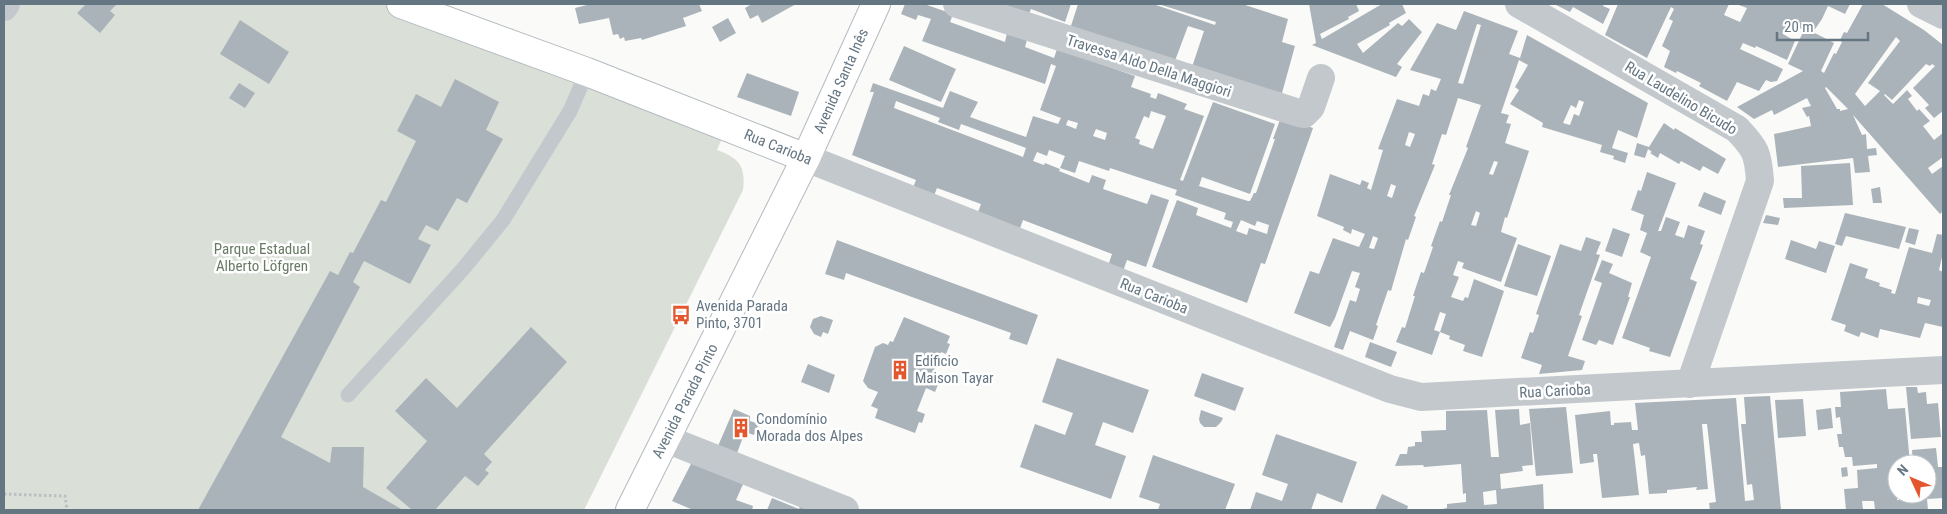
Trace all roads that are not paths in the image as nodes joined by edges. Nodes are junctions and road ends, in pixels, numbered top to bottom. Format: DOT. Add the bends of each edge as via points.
graph roads {
  1 [pos="400,4"];
  2 [pos="876,4"];
  3 [pos="957,4"];
  4 [pos="1519,4"];
  5 [pos="1921,4"];
  6 [pos="1943,15"];
  7 [pos="587,72"];
  8 [pos="1321,78"];
  9 [pos="806,158"];
  10 [pos="1943,370"];
  11 [pos="1690,384"];
  12 [pos="348,395"];
  13 [pos="666,439"];
  14 [pos="630,510"];
  15 [pos="845,510"];
  1 -- 7 [label="main road, Rua Carioba"];
  2 -- 9 [label="main road, Avenida Santa Inês"];
  3 -- 8 [label="street, Travessa Aldo Della Maggiori" via="1299,113 1304,114 1311,108"];
  4 -- 11 [label="street, Rua Laudelino Bicudo" via="1737,129 1759,159 1760,181"];
  5 -- 6 [label="street"];
  7 -- 9 [label="main road, Rua Carioba"];
  7 -- 12 [label="lane" via="570,111 503,220 463,269"];
  9 -- 11 [label="street, Rua Carioba" via="1390,389 1421,397"];
  9 -- 13 [label="main road, Avenida Parada Pinto"];
  10 -- 11 [label="street, Rua Carioba"];
  13 -- 14 [label="main road, Avenida Parada Pinto"];
  13 -- 15 [label="street"];
}
